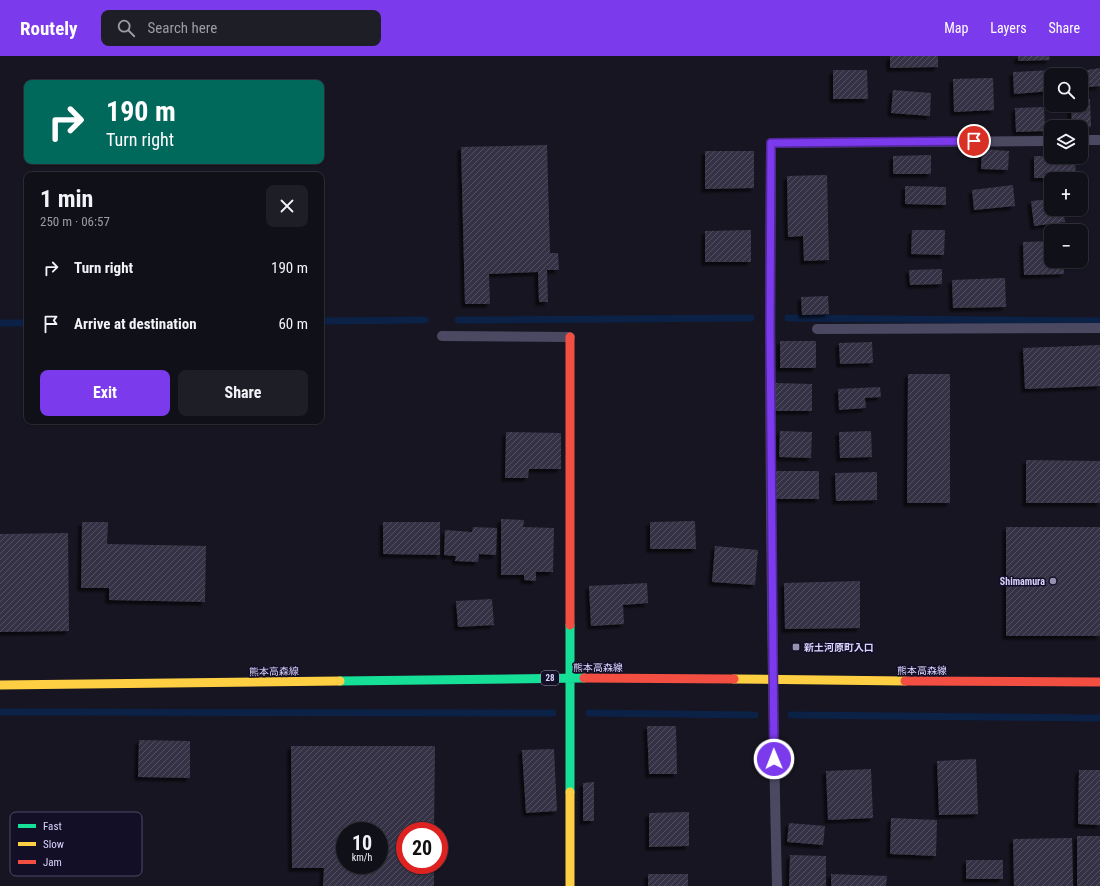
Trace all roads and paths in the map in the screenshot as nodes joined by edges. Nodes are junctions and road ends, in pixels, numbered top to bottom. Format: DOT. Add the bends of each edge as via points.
graph roads {
  1 [pos="1088,140"];
  2 [pos="1100,140"];
  3 [pos="1044,141"];
  4 [pos="1100,328"];
  5 [pos="817,329"];
  6 [pos="442,336"];
  7 [pos="570,337"];
  8 [pos="571,678"];
  9 [pos="772,680"];
  10 [pos="1100,682"];
  11 [pos="0,685"];
  12 [pos="570,886"];
  13 [pos="777,886"];
  1 -- 2 [label="lane"];
  3 -- 9 [label="lane" via="771,143"];
  4 -- 5 [label="lane"];
  6 -- 7 [label="lane"];
  7 -- 8 [label="main road"];
  8 -- 9 [label="main road, 熊本高森線 / 28"];
  8 -- 11 [label="main road, 熊本高森線 / 28"];
  8 -- 12 [label="main road"];
  9 -- 10 [label="main road, 熊本高森線 / 28"];
  9 -- 13 [label="lane"];
}
